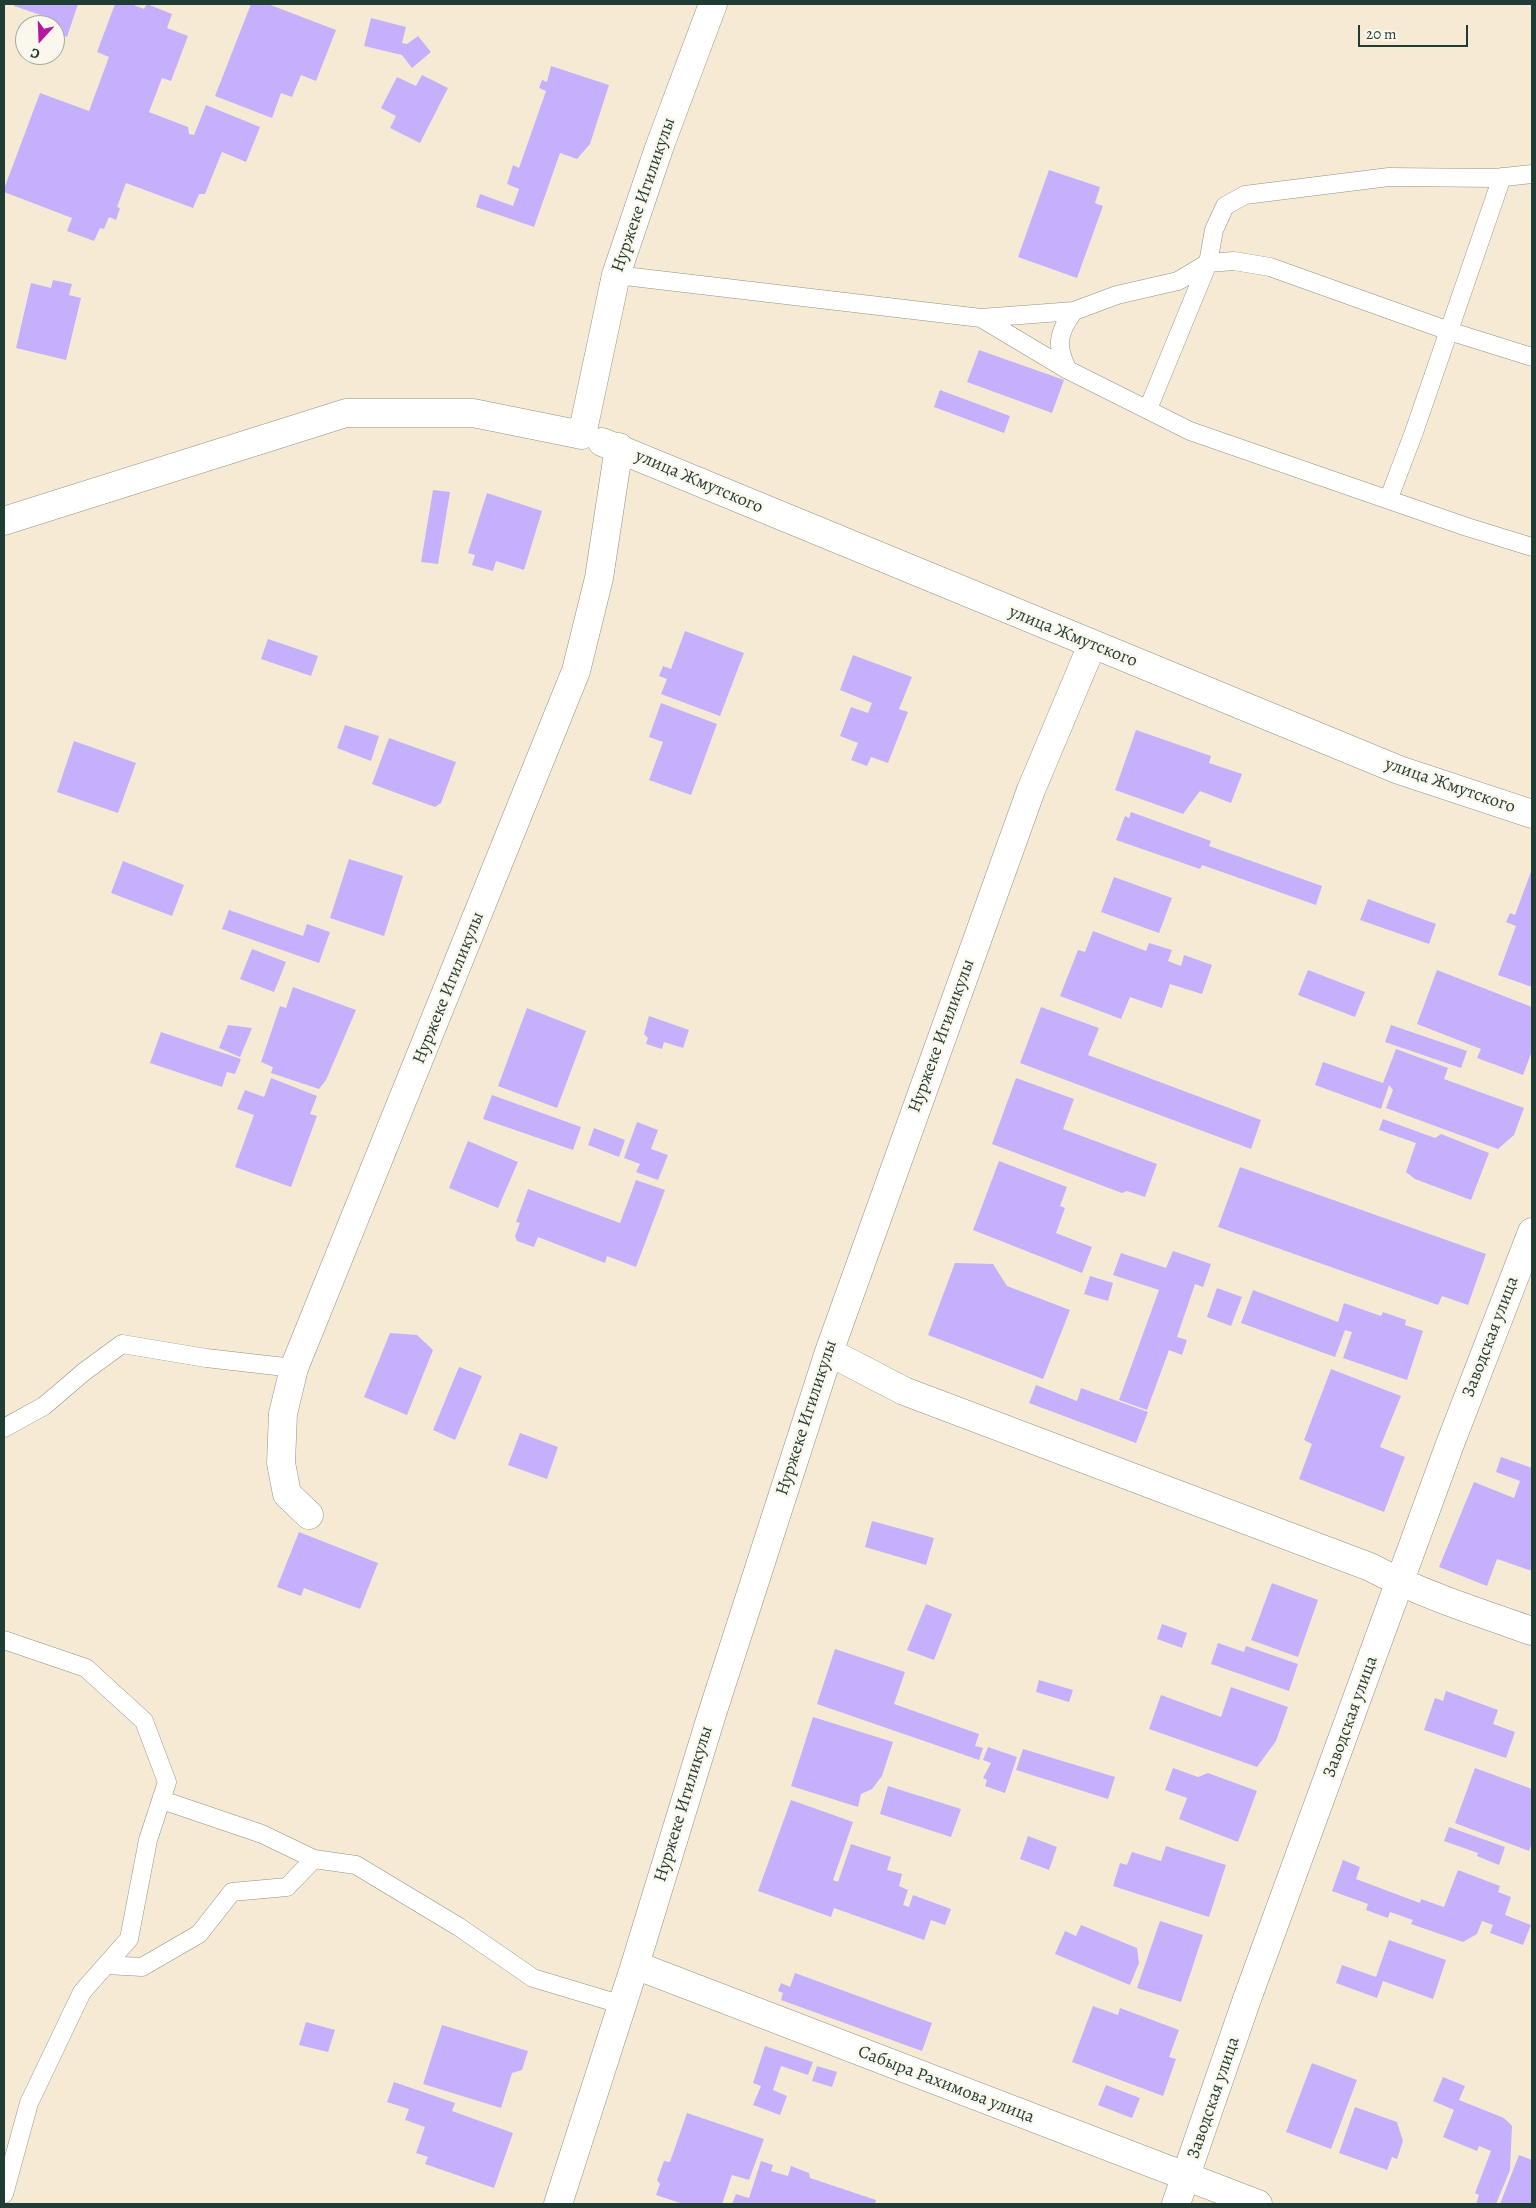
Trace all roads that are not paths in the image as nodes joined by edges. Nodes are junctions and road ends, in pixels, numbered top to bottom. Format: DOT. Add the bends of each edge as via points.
graph roads {
  1 [pos="714,4"];
  2 [pos="1532,174"];
  3 [pos="1502,177"];
  4 [pos="1208,263"];
  5 [pos="616,275"];
  6 [pos="1074,310"];
  7 [pos="982,318"];
  8 [pos="1449,331"];
  9 [pos="1532,357"];
  10 [pos="1068,370"];
  11 [pos="1148,409"];
  12 [pos="582,435"];
  13 [pos="619,447"];
  14 [pos="1389,498"];
  15 [pos="4,520"];
  16 [pos="1532,547"];
  17 [pos="1092,645"];
  18 [pos="1532,814"];
  19 [pos="1532,1232"];
  20 [pos="829,1352"];
  21 [pos="294,1368"];
  22 [pos="4,1428"];
  23 [pos="309,1515"];
  24 [pos="1399,1583"];
  25 [pos="1532,1631"];
  26 [pos="4,1640"];
  27 [pos="162,1800"];
  28 [pos="314,1859"];
  29 [pos="106,1965"];
  30 [pos="635,1966"];
  31 [pos="623,2005"];
  32 [pos="1187,2177"];
  33 [pos="4,2194"];
  34 [pos="558,2204"];
  35 [pos="1176,2204"];
  36 [pos="1258,2204"];
  1 -- 5 [label="street, Нуржеке Игиликулы" via="659,148"];
  2 -- 3 [label="lane"];
  3 -- 4 [label="lane" via="1390,177 1245,195 1225,206 1214,230"];
  3 -- 8 [label="lane"];
  4 -- 6 [label="lane" via="1178,281"];
  4 -- 8 [label="lane" via="1234,261 1270,267"];
  4 -- 11 [label="lane"];
  5 -- 7 [label="lane"];
  5 -- 12 [label="street, Нуржеке Игиликулы"];
  6 -- 7 [label="lane"];
  6 -- 10 [label="lane" via="1059,340"];
  7 -- 10 [label="lane"];
  8 -- 9 [label="lane"];
  8 -- 14 [label="lane"];
  10 -- 11 [label="lane"];
  11 -- 14 [label="lane" via="1190,431"];
  12 -- 13 [label="street, улица Жмутского"];
  12 -- 15 [label="street, улица Жмутского" via="473,413 346,413"];
  13 -- 17 [label="street, улица Жмутского"];
  13 -- 21 [label="street, Нуржеке Игиликулы" via="600,578 576,671"];
  14 -- 16 [label="lane"];
  17 -- 18 [label="street, улица Жмутского" via="1400,770"];
  17 -- 20 [label="street, Нуржеке Игиликулы" via="1031,790"];
  19 -- 24 [label="street, Заводская улица"];
  20 -- 24 [label="street" via="904,1391 1370,1568"];
  20 -- 30 [label="street, Нуржеке Игиликулы" via="710,1717"];
  21 -- 22 [label="lane" via="122,1344 44,1406"];
  21 -- 23 [label="street, Нуржеке Игиликулы" via="283,1414 281,1463 287,1494"];
  24 -- 25 [label="street"];
  24 -- 32 [label="street, Заводская улица" via="1247,1999"];
  26 -- 27 [label="lane" via="86,1668 144,1721 167,1782"];
  27 -- 28 [label="lane" via="262,1834"];
  27 -- 29 [label="lane" via="148,1840 129,1939"];
  28 -- 29 [label="lane" via="287,1887 232,1892 199,1934 142,1966"];
  28 -- 31 [label="lane" via="356,1864 459,1927 533,1978"];
  29 -- 33 [label="lane" via="82,1992 30,2103"];
  30 -- 31 [label="street, Нуржеке Игиликулы"];
  30 -- 32 [label="street, Сабыра Рахимова улица"];
  31 -- 34 [label="street, Нуржеке Игиликулы"];
  32 -- 35 [label="street, Заводская улица"];
  32 -- 36 [label="street, Сабыра Рахимова улица"];
}
